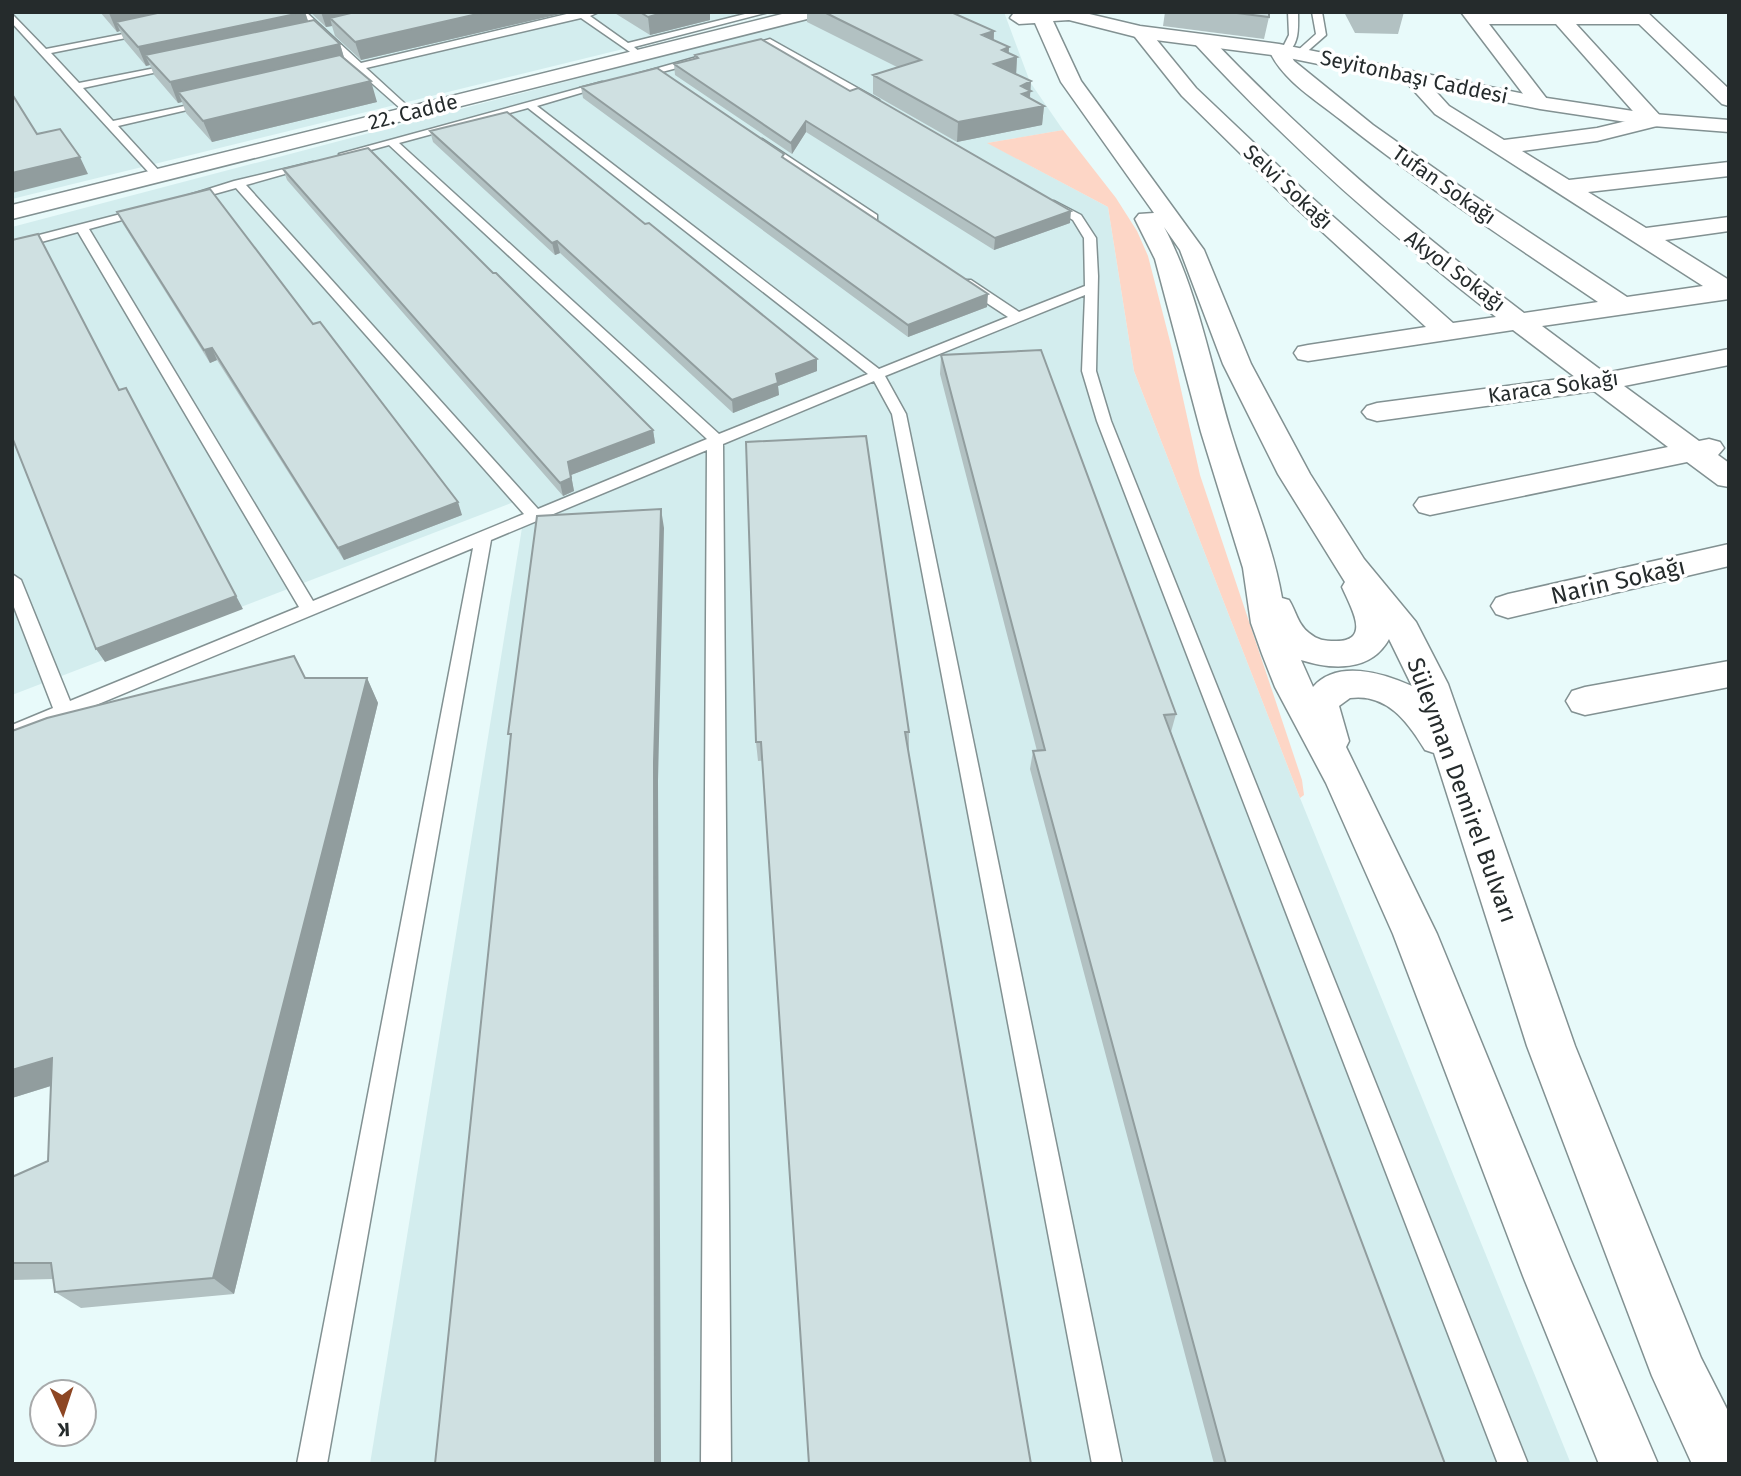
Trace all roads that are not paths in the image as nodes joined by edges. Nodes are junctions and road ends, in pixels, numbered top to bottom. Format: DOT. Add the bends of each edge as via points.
graph roads {
  1 [pos="23,12"];
  2 [pos="300,12"];
  3 [pos="595,12"];
  4 [pos="765,12"];
  5 [pos="813,12"];
  6 [pos="1072,12"];
  7 [pos="1293,12"];
  8 [pos="1317,12"];
  9 [pos="581,14"];
  10 [pos="12,15"];
  11 [pos="1472,15"];
  12 [pos="1639,15"];
  13 [pos="1558,16"];
  14 [pos="1033,18"];
  15 [pos="1099,23"];
  16 [pos="161,28"];
  17 [pos="336,31"];
  18 [pos="1140,33"];
  19 [pos="323,34"];
  20 [pos="310,36"];
  21 [pos="1202,40"];
  22 [pos="633,51"];
  23 [pos="44,52"];
  24 [pos="1288,52"];
  25 [pos="193,62"];
  26 [pos="359,66"];
  27 [pos="320,76"];
  28 [pos="1413,78"];
  29 [pos="76,87"];
  30 [pos="215,100"];
  31 [pos="1729,100"];
  32 [pos="1540,103"];
  33 [pos="530,105"];
  34 [pos="888,110"];
  35 [pos="409,113"];
  36 [pos="1653,120"];
  37 [pos="111,125"];
  38 [pos="1729,126"];
  39 [pos="747,132"];
  40 [pos="393,142"];
  41 [pos="1500,147"];
  42 [pos="1729,169"];
  43 [pos="157,175"];
  44 [pos="238,183"];
  45 [pos="1564,188"];
  46 [pos="1030,191"];
  47 [pos="12,212"];
  48 [pos="1729,224"];
  49 [pos="882,225"];
  50 [pos="82,228"];
  51 [pos="1641,236"];
  52 [pos="12,246"];
  53 [pos="950,271"];
  54 [pos="1091,288"];
  55 [pos="1728,290"];
  56 [pos="1622,306"];
  57 [pos="1017,318"];
  58 [pos="1521,321"];
  59 [pos="1447,332"];
  60 [pos="1308,353"];
  61 [pos="1729,357"];
  62 [pos="877,374"];
  63 [pos="1601,382"];
  64 [pos="1377,412"];
  65 [pos="715,439"];
  66 [pos="1729,444"];
  67 [pos="1693,451"];
  68 [pos="1729,478"];
  69 [pos="1430,505"];
  70 [pos="536,517"];
  71 [pos="483,539"];
  72 [pos="1729,555"];
  73 [pos="1352,567"];
  74 [pos="1260,568"];
  75 [pos="12,580"];
  76 [pos="1508,606"];
  77 [pos="309,610"];
  78 [pos="1729,674"];
  79 [pos="1585,701"];
  80 [pos="64,711"];
  81 [pos="12,733"];
  82 [pos="1342,776"];
  83 [pos="1462,778"];
  84 [pos="1714,1418"];
  85 [pos="312,1464"];
  86 [pos="716,1464"];
  87 [pos="1107,1464"];
  88 [pos="1513,1464"];
  89 [pos="1629,1464"];
  90 [pos="1723,1464"];
  1 -- 10 [label="lane"];
  2 -- 19 [label="lane"];
  3 -- 9 [label="lane"];
  4 -- 22 [label="lane"];
  5 -- 22 [label="street, 22. Cadde"];
  6 -- 15 [label="street, Seyitonbaşı Caddesi"];
  7 -- 24 [label="lane" via="1294,35"];
  8 -- 24 [label="lane" via="1321,35"];
  9 -- 22 [label="lane"];
  9 -- 26 [label="lane"];
  10 -- 23 [label="lane"];
  11 -- 13 [label="street"];
  11 -- 32 [label="street"];
  12 -- 13 [label="street"];
  12 -- 31 [label="street"];
  13 -- 36 [label="street"];
  14 -- 15 [label="street, Seyitonbaşı Caddesi"];
  14 -- 73 [label="street, Süleyman Demirel Bulvarı" via="1071,82 1192,250 1251,397"];
  14 -- 74 [label="street" via="1049,87 1161,242"];
  15 -- 18 [label="street, Seyitonbaşı Caddesi"];
  16 -- 23 [label="lane"];
  17 -- 19 [label="lane"];
  18 -- 21 [label="street, Seyitonbaşı Caddesi"];
  18 -- 59 [label="street, Selvi Sokağı" via="1189,92 1301,201"];
  19 -- 20 [label="lane"];
  19 -- 26 [label="lane"];
  21 -- 24 [label="street, Seyitonbaşı Caddesi"];
  21 -- 58 [label="street, Akyol Sokağı" via="1240,84 1321,162 1409,237"];
  22 -- 35 [label="street, 22. Cadde"];
  23 -- 29 [label="lane"];
  24 -- 28 [label="street, Seyitonbaşı Caddesi"];
  24 -- 56 [label="street, Tufan Sokağı" via="1285,64 1376,136"];
  25 -- 29 [label="lane"];
  26 -- 27 [label="lane"];
  26 -- 35 [label="lane"];
  28 -- 32 [label="street, Seyitonbaşı Caddesi"];
  28 -- 41 [label="street" via="1442,110"];
  29 -- 37 [label="lane"];
  30 -- 37 [label="lane"];
  32 -- 36 [label="street, Seyitonbaşı Caddesi"];
  33 -- 34 [label="lane" via="663,74 770,42"];
  33 -- 40 [label="lane"];
  33 -- 62 [label="lane"];
  35 -- 43 [label="street, 22. Cadde"];
  36 -- 38 [label="street, Seyitonbaşı Caddesi"];
  36 -- 41 [label="street" via="1591,135"];
  37 -- 43 [label="lane"];
  39 -- 49 [label="lane"];
  40 -- 44 [label="lane"];
  40 -- 65 [label="lane"];
  41 -- 45 [label="street"];
  42 -- 45 [label="street"];
  43 -- 47 [label="street, 22. Cadde"];
  44 -- 50 [label="lane"];
  44 -- 70 [label="lane"];
  45 -- 51 [label="street"];
  46 -- 54 [label="lane" via="1077,218 1090,238"];
  48 -- 51 [label="street"];
  50 -- 52 [label="lane"];
  50 -- 77 [label="lane"];
  51 -- 55 [label="street"];
  53 -- 57 [label="lane"];
  54 -- 57 [label="lane"];
  54 -- 88 [label="lane" via="1089,370 1104,421"];
  55 -- 56 [label="street"];
  56 -- 58 [label="street"];
  57 -- 62 [label="lane"];
  58 -- 59 [label="street"];
  58 -- 63 [label="street, Akyol Sokağı"];
  59 -- 60 [label="street"];
  61 -- 63 [label="street, Karaca Sokağı"];
  62 -- 65 [label="lane"];
  62 -- 87 [label="lane" via="900,414"];
  63 -- 64 [label="street, Karaca Sokağı"];
  63 -- 67 [label="street, Akyol Sokağı"];
  65 -- 70 [label="lane"];
  65 -- 86 [label="lane"];
  66 -- 67 [label="street"];
  67 -- 68 [label="street, Akyol Sokağı"];
  67 -- 69 [label="street"];
  70 -- 71 [label="lane"];
  71 -- 77 [label="lane"];
  71 -- 85 [label="lane"];
  72 -- 76 [label="street, Narin Sokağı"];
  73 -- 74 [label="street" via="1374,632 1367,644 1349,654 1326,655 1295,642"];
  73 -- 83 [label="street, Süleyman Demirel Bulvarı" via="1403,631 1430,684"];
  74 -- 82 [label="street" via="1269,623 1280,654"];
  75 -- 80 [label="lane"];
  77 -- 80 [label="lane"];
  78 -- 79 [label="street"];
  80 -- 81 [label="lane"];
  82 -- 83 [label="street" via="1320,704 1337,687 1354,684 1403,697 1421,713"];
  82 -- 89 [label="street" via="1415,934"];
  83 -- 84 [label="street, Süleyman Demirel Bulvarı" via="1551,1046 1679,1376"];
  84 -- 90 [label="street, Süleyman Demirel Bulvarı"];
}
